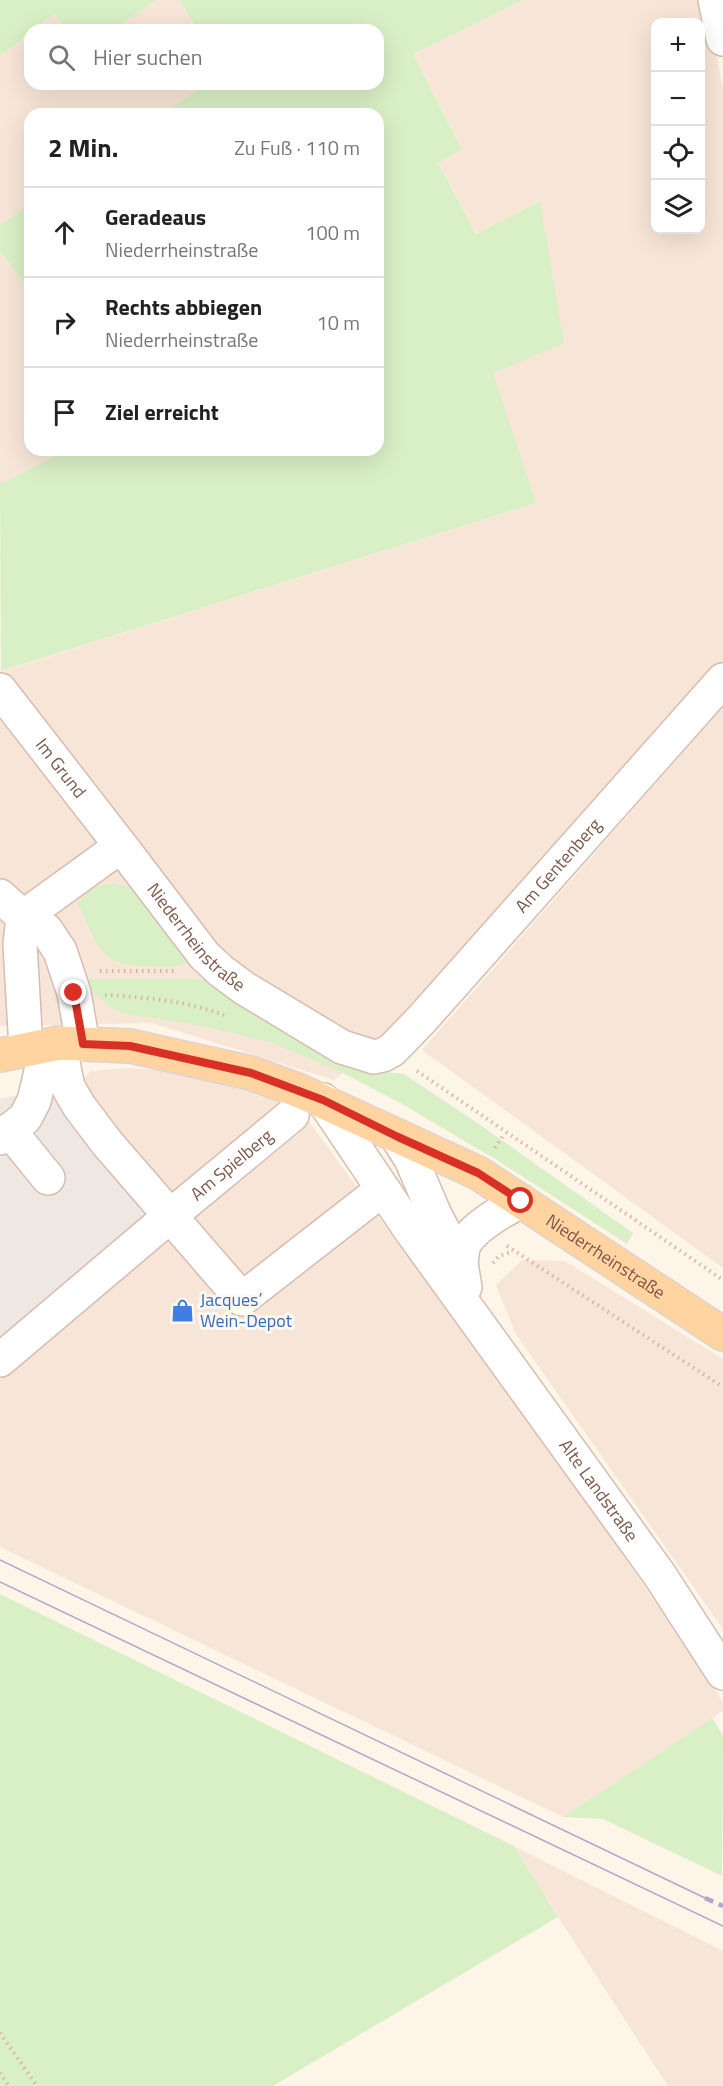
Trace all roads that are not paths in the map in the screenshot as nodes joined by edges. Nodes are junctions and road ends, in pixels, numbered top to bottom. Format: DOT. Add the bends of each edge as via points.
graph roads {
  1 [pos="715,0"];
  2 [pos="723,39"];
  3 [pos="723,680"];
  4 [pos="0,690"];
  5 [pos="121,846"];
  6 [pos="12,906"];
  7 [pos="43,1047"];
  8 [pos="404,1060"];
  9 [pos="323,1100"];
  10 [pos="292,1115"];
  11 [pos="5,1134"];
  12 [pos="398,1137"];
  13 [pos="48,1178"];
  14 [pos="383,1189"];
  15 [pos="521,1201"];
  16 [pos="170,1216"];
  17 [pos="460,1264"];
  18 [pos="471,1312"];
  19 [pos="723,1334"];
  20 [pos="0,1360"];
  21 [pos="723,1673"];
  1 -- 2 [label="street"];
  3 -- 8 [label="street, Am Gentenberg" via="422,1019"];
  4 -- 5 [label="street, Im Grund"];
  5 -- 6 [label="street"];
  5 -- 8 [label="street, Niederrheinstraße" via="204,955 221,971 342,1047 374,1057"];
  6 -- 7 [label="street"];
  6 -- 7 [label="street" via="46,930 60,951 74,993"];
  7 -- 9 [label="main road, Niederrheinstraße" via="130,1046 251,1073"];
  7 -- 11 [label="street" via="34,1101 25,1118"];
  7 -- 16 [label="street" via="78,1106"];
  9 -- 12 [label="main road, Niederrheinstraße"];
  9 -- 14 [label="street, Alte Landstraße"];
  10 -- 16 [label="street, Am Spielberg"];
  11 -- 13 [label="street"];
  12 -- 15 [label="main road, Niederrheinstraße" via="478,1173"];
  12 -- 17 [label="street, Alte Landstraße"];
  14 -- 16 [label="street" via="242,1299"];
  14 -- 18 [label="street, Alte Landstraße"];
  15 -- 17 [label="street" via="482,1225 464,1244"];
  15 -- 19 [label="main road, Niederrheinstraße"];
  16 -- 20 [label="street, Am Spielberg"];
  17 -- 18 [label="street, Alte Landstraße"];
  18 -- 21 [label="street, Alte Landstraße" via="659,1574"];
}
